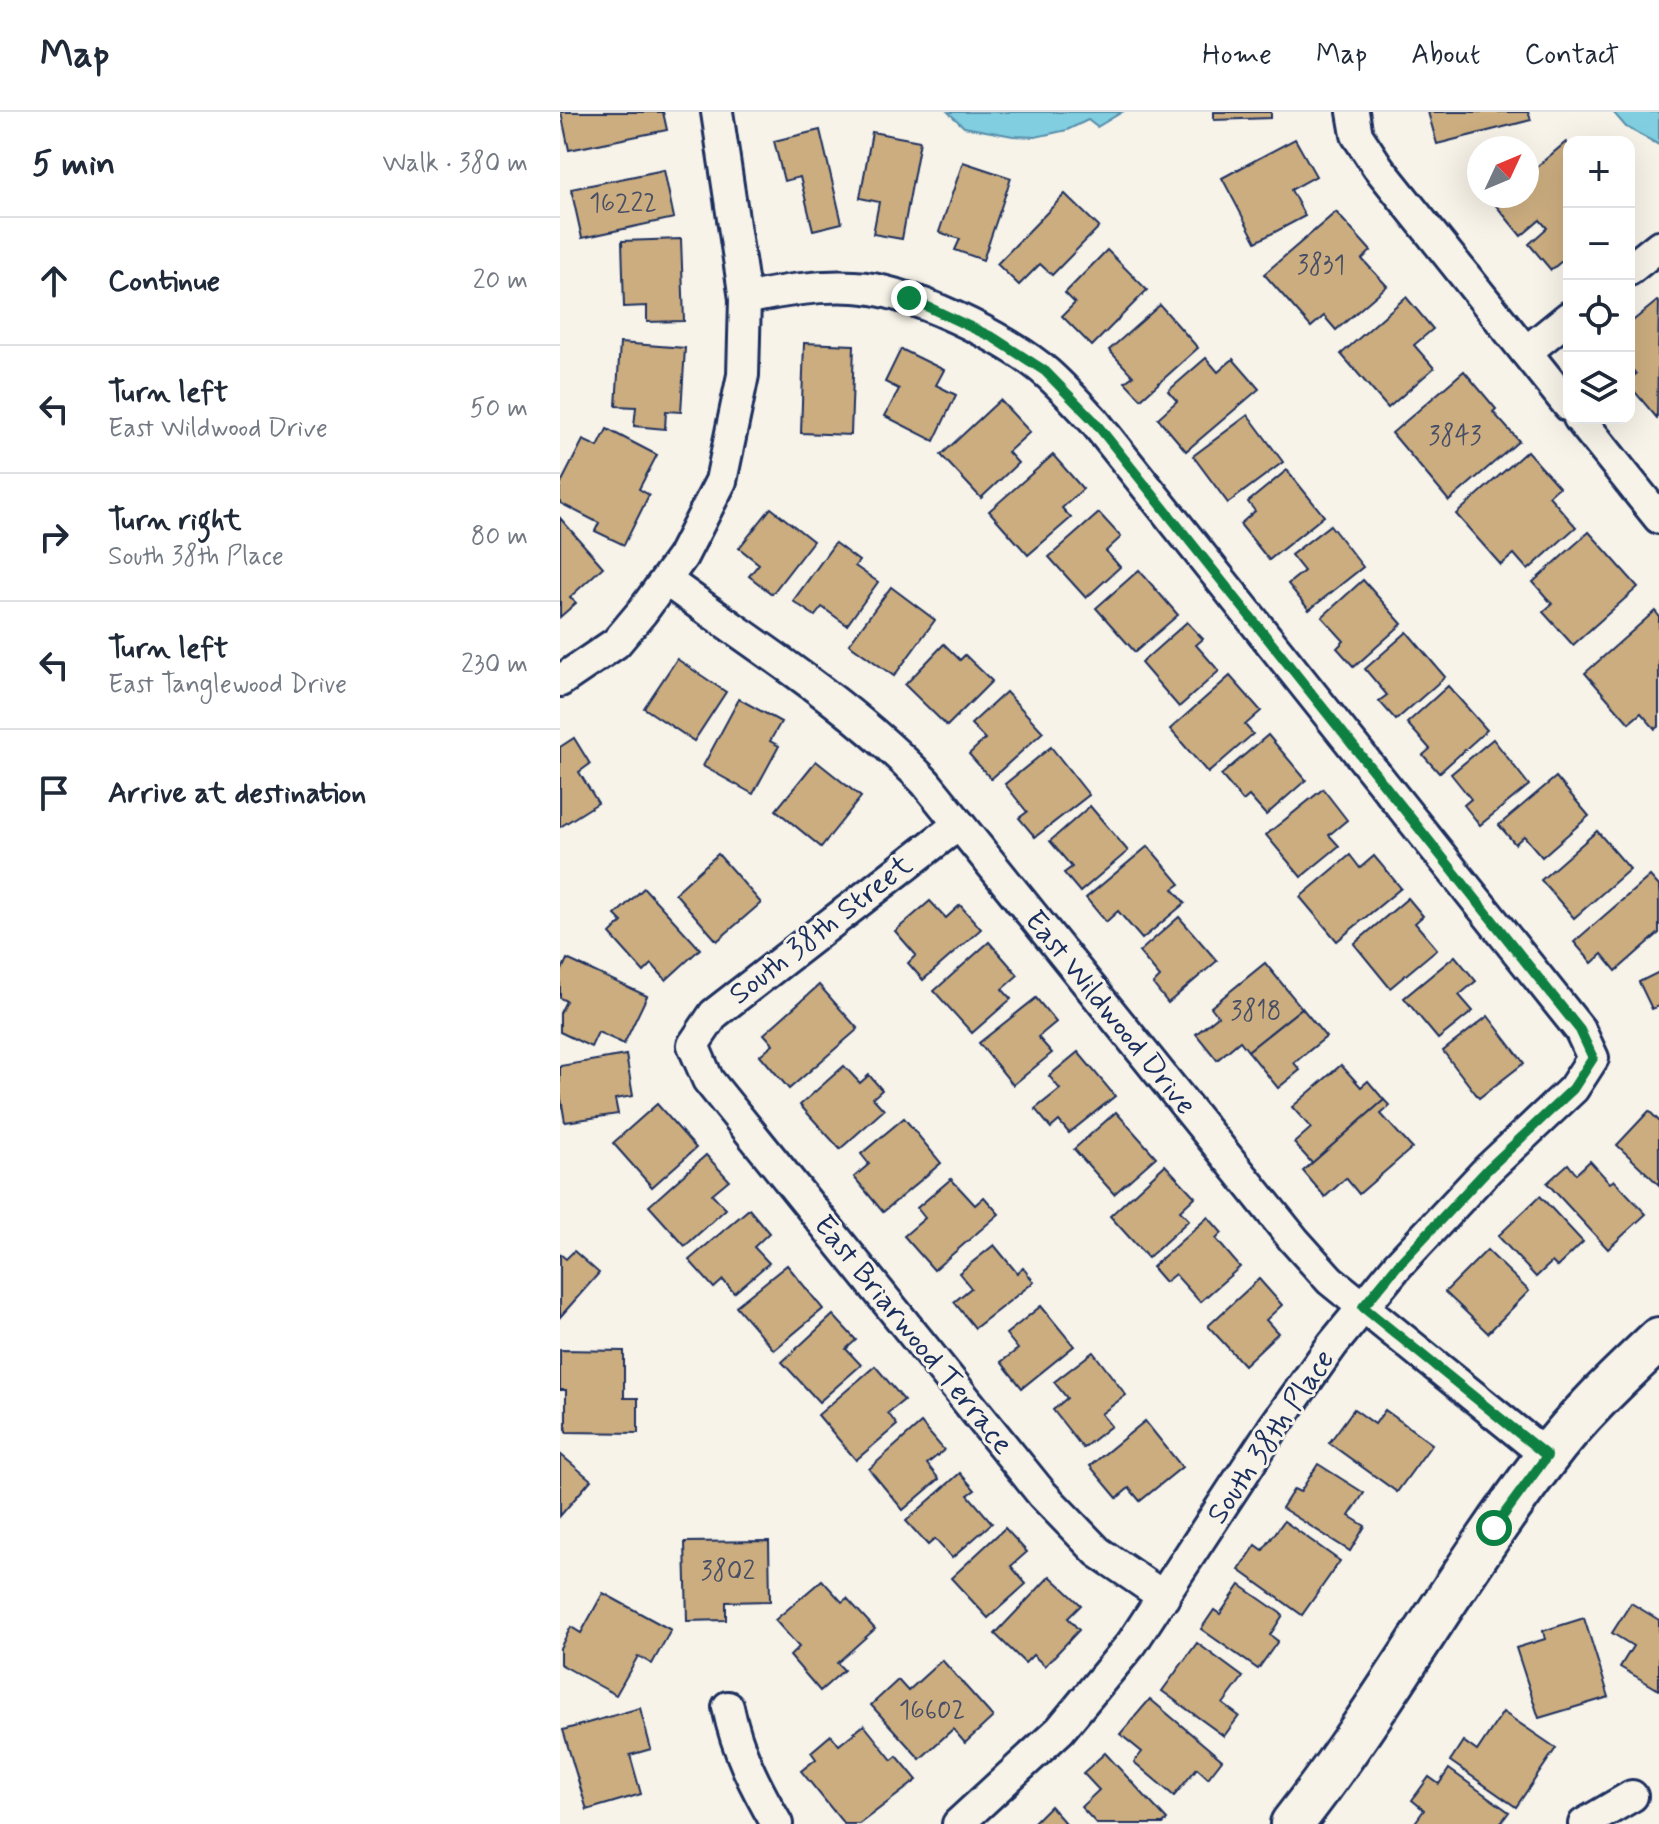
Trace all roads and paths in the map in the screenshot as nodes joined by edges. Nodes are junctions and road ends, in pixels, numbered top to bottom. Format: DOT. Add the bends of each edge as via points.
graph roads {
  1 [pos="717,112"];
  2 [pos="1353,112"];
  3 [pos="1659,246"];
  4 [pos="1635,265"];
  5 [pos="745,299"];
  6 [pos="1563,322"];
  7 [pos="1526,352"];
  8 [pos="1563,398"];
  9 [pos="1584,424"];
  10 [pos="1659,518"];
  11 [pos="666,580"];
  12 [pos="560,681"];
  13 [pos="959,824"];
  14 [pos="693,1045"];
  15 [pos="1363,1307"];
  16 [pos="1659,1339"];
  17 [pos="1547,1456"];
  18 [pos="1164,1597"];
  19 [pos="728,1707"];
  20 [pos="1632,1796"];
  21 [pos="1306,1818"];
  22 [pos="777,1824"];
  23 [pos="958,1824"];
  24 [pos="1584,1824"];
  1 -- 5 [label="street"];
  2 -- 7 [label="street" via="1357,135 1378,167"];
  3 -- 4 [label="street"];
  5 -- 11 [label="street" via="743,375 721,481"];
  5 -- 15 [label="street, South 38th Place" via="801,287 857,287 909,298 994,338 1045,371 1094,421 1580,1030 1593,1058 1573,1089 1488,1169"];
  6 -- 7 [label="street"];
  7 -- 8 [label="street"];
  9 -- 10 [label="street"];
  11 -- 12 [label="street" via="616,643"];
  11 -- 13 [label="street, East Wildwood Drive" via="873,731"];
  13 -- 14 [label="street, South 38th Street" via="714,1014"];
  13 -- 15 [label="street, East Wildwood Drive" via="1294,1240"];
  14 -- 18 [label="street, East Briarwood Terrace" via="708,1080 1042,1494 1098,1552"];
  15 -- 17 [label="street, East Wildwood Drive"];
  15 -- 18 [label="street, South 38th Place" via="1273,1428"];
  16 -- 17 [label="street" via="1593,1401"];
  17 -- 21 [label="street" via="1494,1528"];
  18 -- 23 [label="street, South 38th Place" via="1060,1730"];
  19 -- 22 [label="street" via="750,1777"];
  20 -- 24 [label="street"];
}
